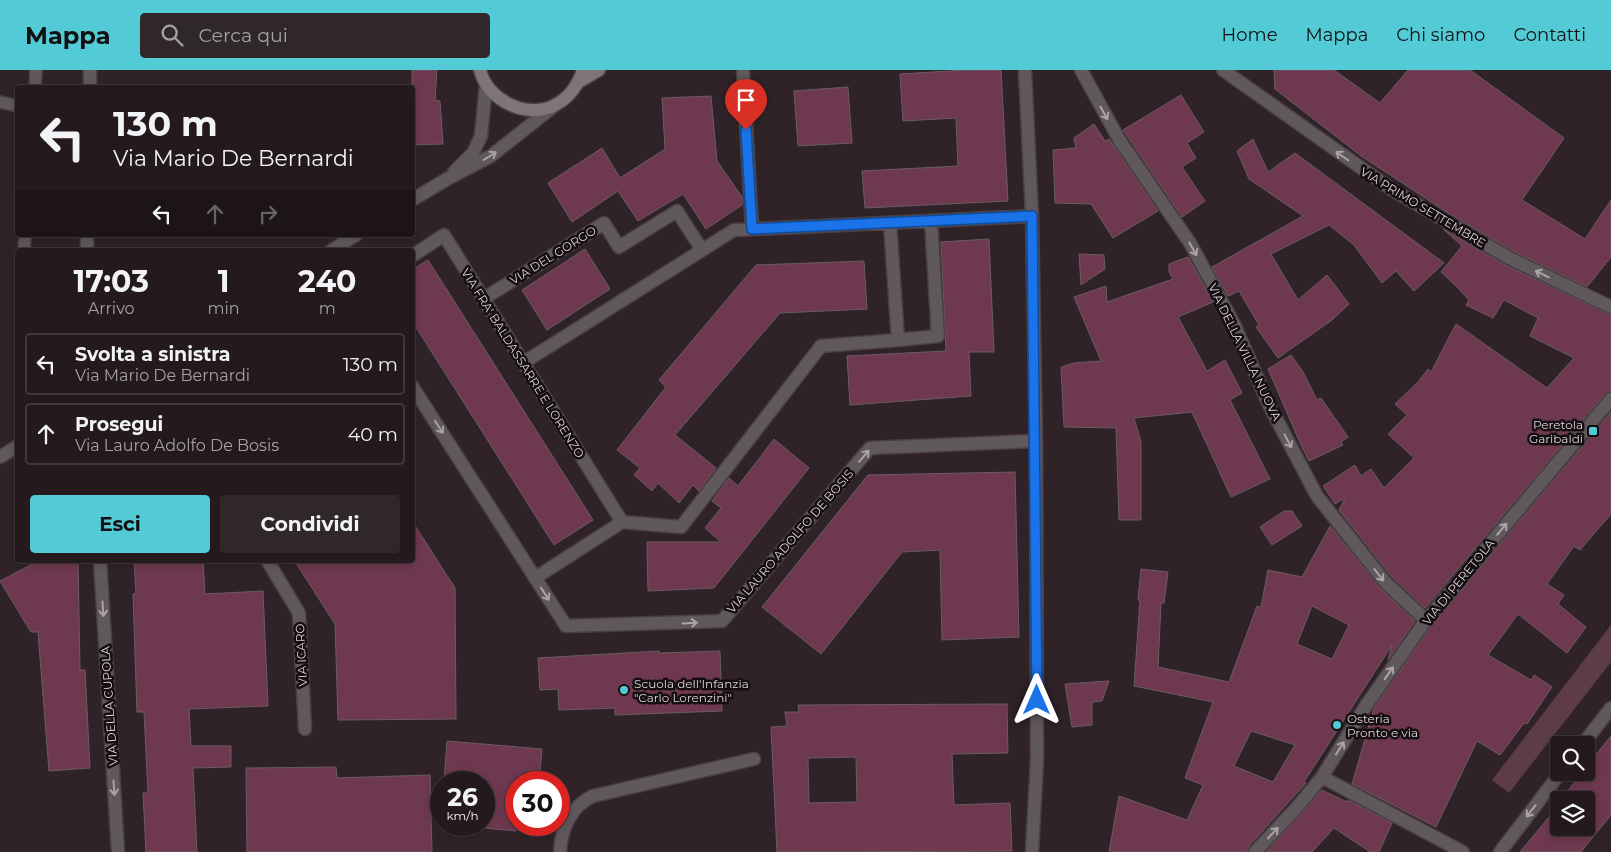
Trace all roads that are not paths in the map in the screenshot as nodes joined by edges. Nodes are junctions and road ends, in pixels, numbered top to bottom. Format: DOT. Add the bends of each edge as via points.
graph roads {
  1 [pos="36,70"];
  2 [pos="90,70"];
  3 [pos="480,70"];
  4 [pos="583,70"];
  5 [pos="599,70"];
  6 [pos="742,70"];
  7 [pos="1025,70"];
  8 [pos="1081,70"];
  9 [pos="1223,70"];
  10 [pos="577,83"];
  11 [pos="35,85"];
  12 [pos="90,85"];
  13 [pos="486,85"];
  14 [pos="0,102"];
  15 [pos="15,105"];
  16 [pos="554,106"];
  17 [pos="447,179"];
  18 [pos="415,198"];
  19 [pos="1032,216"];
  20 [pos="931,221"];
  21 [pos="890,223"];
  22 [pos="752,229"];
  23 [pos="353,237"];
  24 [pos="335,248"];
  25 [pos="702,250"];
  26 [pos="415,254"];
  27 [pos="483,299"];
  28 [pos="1611,307"];
  29 [pos="898,340"];
  30 [pos="523,363"];
  31 [pos="415,391"];
  32 [pos="1611,399"];
  33 [pos="1036,441"];
  34 [pos="15,448"];
  35 [pos="0,456"];
  36 [pos="622,522"];
  37 [pos="100,563"];
  38 [pos="269,563"];
  39 [pos="535,578"];
  40 [pos="1426,620"];
  41 [pos="1611,708"];
  42 [pos="305,729"];
  43 [pos="1589,736"];
  44 [pos="754,759"];
  45 [pos="1322,777"];
  46 [pos="1554,781"];
  47 [pos="118,852"];
  48 [pos="560,852"];
  49 [pos="1032,852"];
  50 [pos="1255,852"];
  51 [pos="1463,852"];
  52 [pos="1501,852"];
  1 -- 11 [label="lane"];
  2 -- 12 [label="street"];
  3 -- 13 [label="main road"];
  4 -- 10 [label="main road"];
  5 -- 10 [label="main road"];
  6 -- 22 [label="street"];
  7 -- 19 [label="street"];
  8 -- 40 [label="street, VIA DELLA VILLA NUOVA, one-way" via="1120,141 1190,243 1234,324 1269,405 1317,496 1385,582"];
  28 -- 9 [label="street, VIA PRIMO SETTEMBRE, one-way" via="1509,258 1390,189"];
  10 -- 16 [label="main road" via="571,93"];
  13 -- 16 [label="main road" via="499,98 520,108"];
  13 -- 17 [label="street" via="478,145"];
  14 -- 15 [label="lane"];
  17 -- 16 [label="street, one-way" via="491,156"];
  17 -- 18 [label="street"];
  19 -- 20 [label="street"];
  19 -- 33 [label="street"];
  20 -- 21 [label="street"];
  20 -- 29 [label="street" via="938,336"];
  21 -- 22 [label="street"];
  21 -- 29 [label="street"];
  22 -- 25 [label="street" via="734,230"];
  23 -- 24 [label="street"];
  25 -- 27 [label="street, VIA DEL GORGO" via="677,211 619,247 604,223"];
  25 -- 30 [label="street"];
  26 -- 27 [label="street, VIA FRA' BALDASSARRE E LORENZO" via="444,235"];
  27 -- 30 [label="street, VIA FRA' BALDASSARRE E LORENZO"];
  29 -- 36 [label="street" via="821,346 680,527"];
  30 -- 36 [label="street, VIA FRA' BALDASSARRE E LORENZO"];
  31 -- 39 [label="street, VIA LAURO ADOLFO DE BOSIS, one-way"];
  40 -- 32 [label="street, VIA DI PERETOLA, one-way"];
  39 -- 33 [label="street, VIA LAURO ADOLFO DE BOSIS, one-way" via="566,626 722,621 870,448"];
  33 -- 49 [label="street" via="1038,760"];
  34 -- 35 [label="street"];
  36 -- 39 [label="street"];
  37 -- 47 [label="street, VIA DELLA CUPOLA, one-way"];
  38 -- 42 [label="street, VIA ICARO" via="299,613"];
  45 -- 40 [label="street, VIA DI PERETOLA, one-way"];
  41 -- 43 [label="street"];
  44 -- 48 [label="street" via="584,800 562,833"];
  50 -- 45 [label="street, VIA DI PERETOLA, one-way"];
  45 -- 51 [label="street"];
  46 -- 52 [label="street, one-way"];
}
